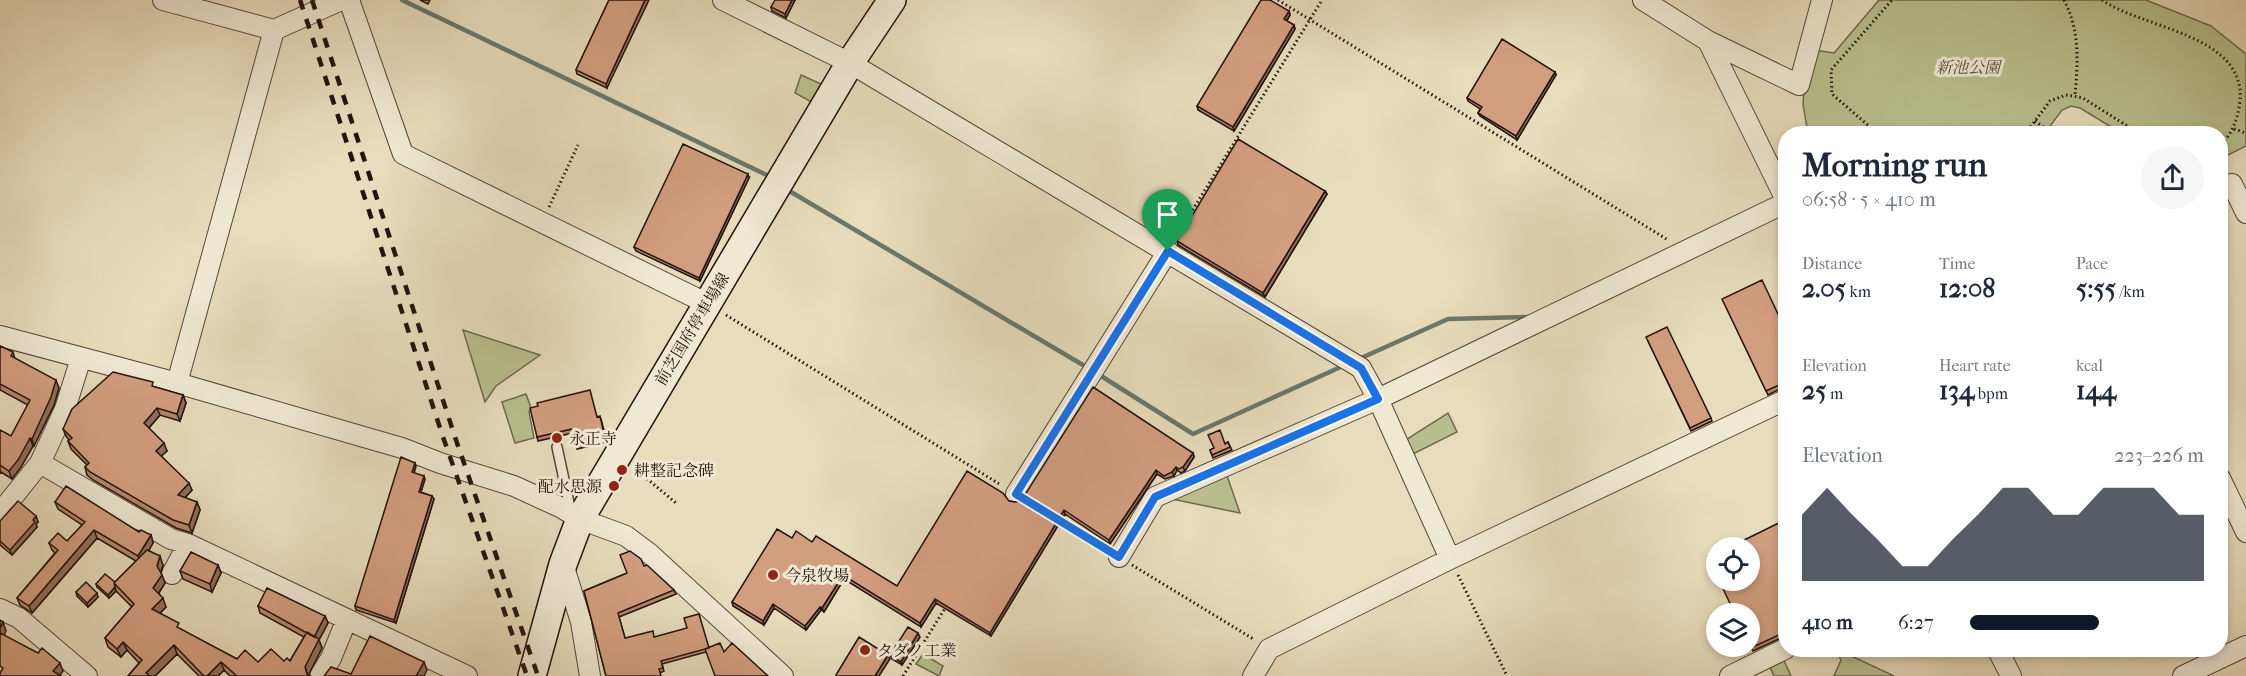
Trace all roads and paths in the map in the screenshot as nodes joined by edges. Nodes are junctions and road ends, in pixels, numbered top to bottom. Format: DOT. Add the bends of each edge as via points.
graph roads {
  1 [pos="163,0"];
  2 [pos="341,0"];
  3 [pos="349,0"];
  4 [pos="723,0"];
  5 [pos="892,0"];
  6 [pos="1278,0"];
  7 [pos="1322,0"];
  8 [pos="1643,0"];
  9 [pos="1822,0"];
  10 [pos="1892,0"];
  11 [pos="2064,0"];
  12 [pos="2102,0"];
  13 [pos="1310,20"];
  14 [pos="274,30"];
  15 [pos="1708,41"];
  16 [pos="850,63"];
  17 [pos="2075,95"];
  18 [pos="2246,96"];
  19 [pos="2240,98"];
  20 [pos="2035,121"];
  21 [pos="1869,126"];
  22 [pos="2031,126"];
  23 [pos="2042,126"];
  24 [pos="2127,126"];
  25 [pos="2233,128"];
  26 [pos="2246,133"];
  27 [pos="2228,135"];
  28 [pos="578,145"];
  29 [pos="1778,184"];
  30 [pos="2233,184"];
  31 [pos="1778,205"];
  32 [pos="2246,213"];
  33 [pos="542,223"];
  34 [pos="1168,251"];
  35 [pos="1682,253"];
  36 [pos="706,303"];
  37 [pos="0,336"];
  38 [pos="81,358"];
  39 [pos="177,383"];
  40 [pos="1378,399"];
  41 [pos="1778,403"];
  42 [pos="557,447"];
  43 [pos="618,454"];
  44 [pos="40,463"];
  45 [pos="1016,494"];
  46 [pos="2228,494"];
  47 [pos="676,503"];
  48 [pos="0,513"];
  49 [pos="575,516"];
  50 [pos="1053,517"];
  51 [pos="2246,531"];
  52 [pos="188,544"];
  53 [pos="1119,557"];
  54 [pos="1450,559"];
  55 [pos="563,564"];
  56 [pos="172,574"];
  57 [pos="947,605"];
  58 [pos="0,609"];
  59 [pos="347,619"];
  60 [pos="2246,646"];
  61 [pos="1269,649"];
  62 [pos="2228,655"];
  63 [pos="1778,656"];
  64 [pos="2002,657"];
  65 [pos="2223,657"];
  66 [pos="1765,668"];
  67 [pos="87,676"];
  68 [pos="320,676"];
  69 [pos="467,676"];
  70 [pos="532,676"];
  71 [pos="590,676"];
  72 [pos="783,676"];
  73 [pos="903,676"];
  74 [pos="1253,676"];
  75 [pos="1507,676"];
  76 [pos="1730,676"];
  77 [pos="2011,676"];
  78 [pos="2183,676"];
  1 -- 14 [label="street"];
  2 -- 14 [label="street"];
  3 -- 33 [label="street" via="403,154"];
  4 -- 16 [label="street"];
  5 -- 16 [label="main road, 前芝国府停車場線"];
  6 -- 13 [label="path"];
  7 -- 13 [label="path"];
  8 -- 15 [label="street"];
  9 -- 15 [label="street" via="1799,85"];
  10 -- 21 [label="path" via="1831,70 1832,94"];
  11 -- 17 [label="path" via="2078,42"];
  12 -- 19 [label="path" via="2197,40 2221,55 2236,73"];
  13 -- 34 [label="path"];
  13 -- 35 [label="path" via="1677,245"];
  14 -- 39 [label="street"];
  15 -- 29 [label="street"];
  16 -- 34 [label="street"];
  16 -- 36 [label="main road, 前芝国府停車場線"];
  17 -- 20 [label="path" via="2050,101"];
  17 -- 24 [label="path"];
  18 -- 19 [label="path"];
  19 -- 25 [label="path"];
  20 -- 22 [label="path"];
  20 -- 23 [label="path"];
  25 -- 26 [label="path"];
  25 -- 27 [label="path"];
  28 -- 33 [label="path"];
  30 -- 32 [label="street"];
  31 -- 35 [label="street"];
  33 -- 36 [label="street"];
  34 -- 40 [label="street" via="1361,368"];
  34 -- 45 [label="street"];
  35 -- 40 [label="street"];
  36 -- 43 [label="main road, 前芝国府停車場線"];
  36 -- 45 [label="path"];
  37 -- 38 [label="street"];
  38 -- 39 [label="street"];
  38 -- 44 [label="street" via="65,409"];
  39 -- 49 [label="street" via="402,448 514,486"];
  40 -- 53 [label="street" via="1155,497"];
  40 -- 54 [label="street"];
  41 -- 54 [label="street"];
  42 -- 49 [label="lane"];
  43 -- 47 [label="path"];
  43 -- 49 [label="main road, 前芝国府停車場線"];
  44 -- 48 [label="street"];
  44 -- 52 [label="street" via="171,539"];
  46 -- 51 [label="street"];
  49 -- 55 [label="main road, 前芝国府停車場線"];
  49 -- 72 [label="street" via="626,537 650,554"];
  50 -- 53 [label="path"];
  52 -- 56 [label="street"];
  52 -- 59 [label="street"];
  53 -- 61 [label="path"];
  54 -- 61 [label="street"];
  54 -- 75 [label="path"];
  55 -- 70 [label="main road, 前芝国府停車場線"];
  55 -- 71 [label="street" via="581,622"];
  57 -- 73 [label="path"];
  58 -- 67 [label="street" via="19,618"];
  59 -- 68 [label="street"];
  59 -- 69 [label="street"];
  60 -- 62 [label="street"];
  61 -- 74 [label="street"];
  63 -- 66 [label="street"];
  64 -- 77 [label="street"];
  65 -- 78 [label="street"];
  66 -- 76 [label="street"];
}
